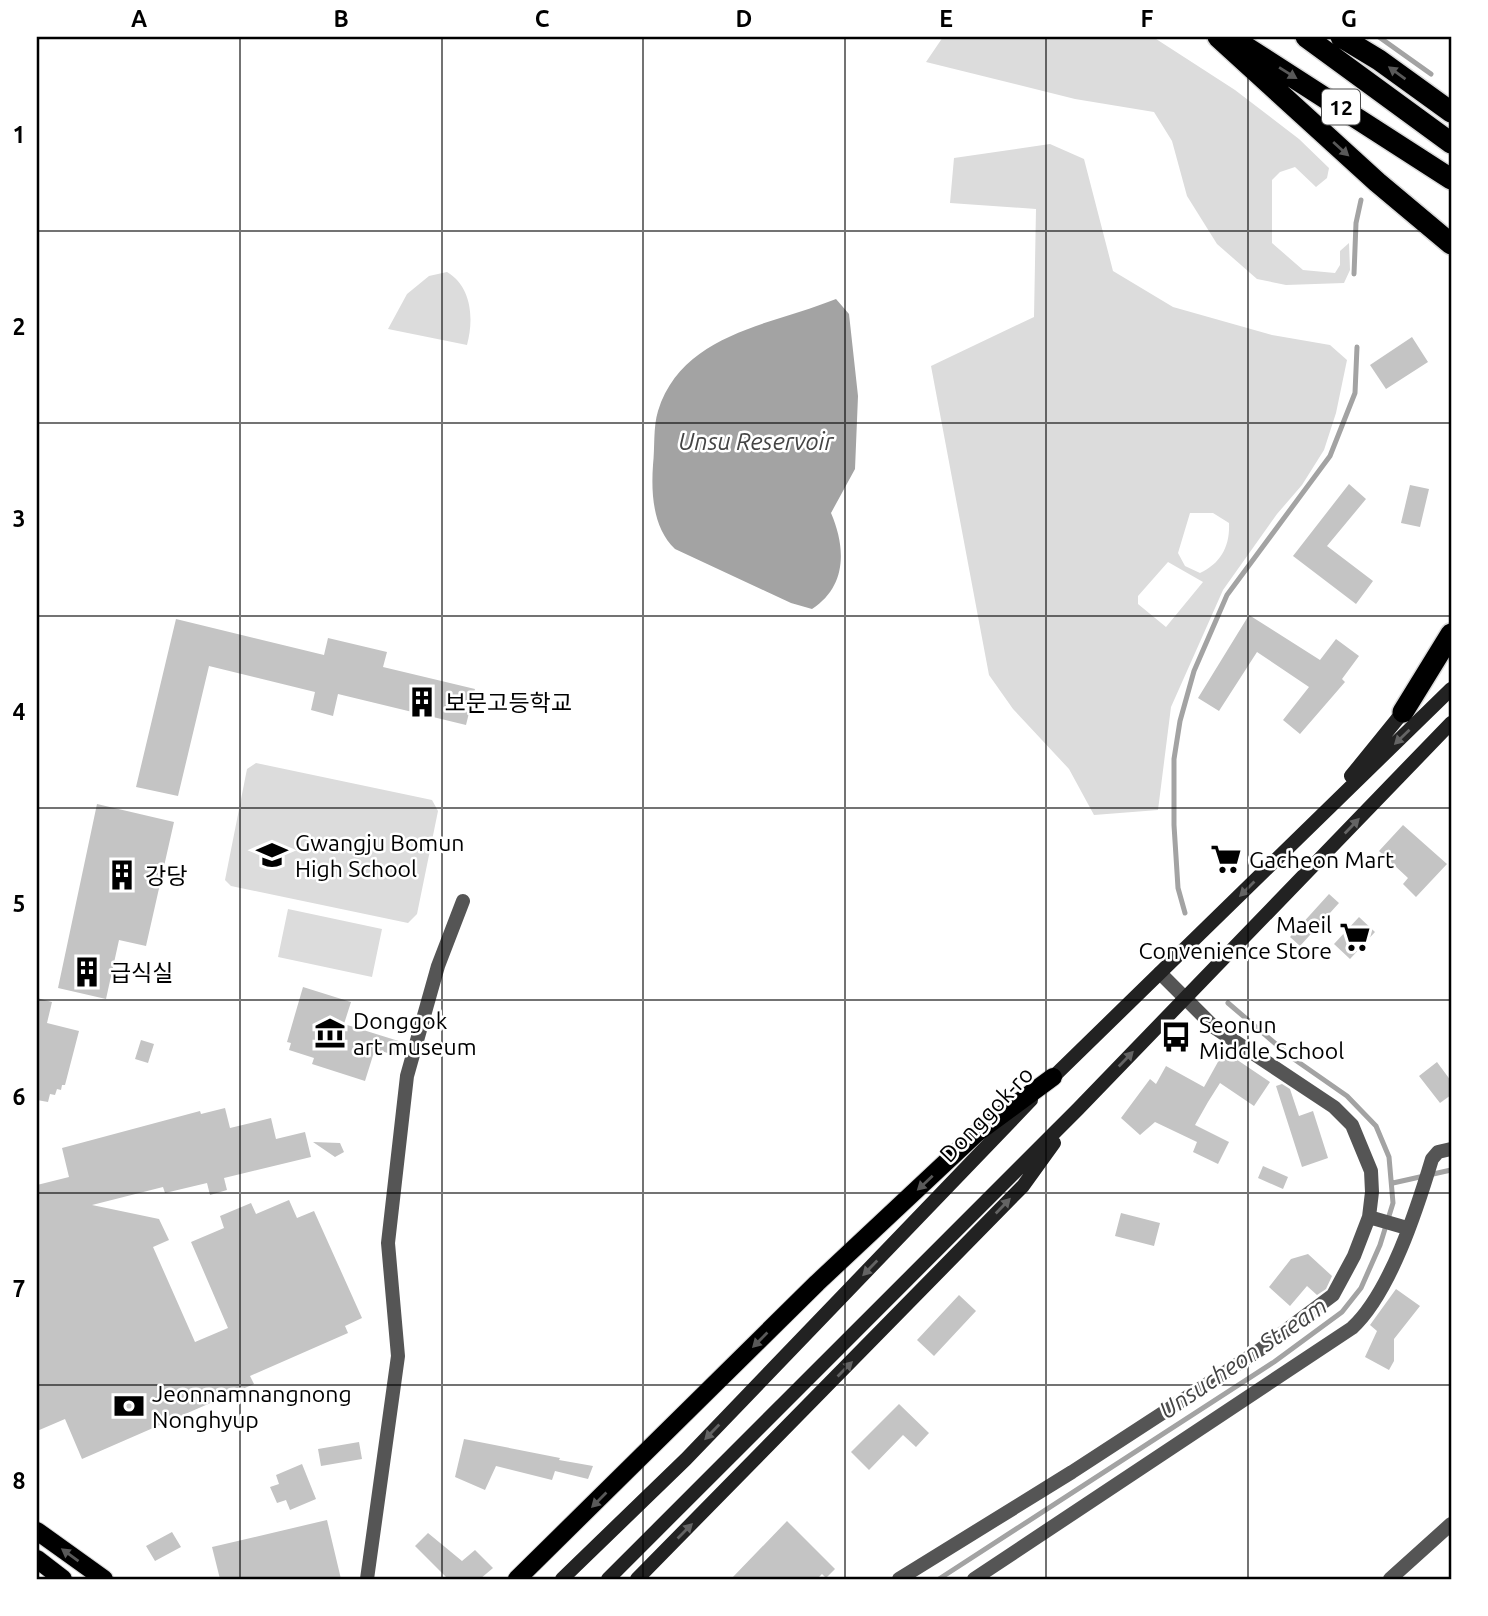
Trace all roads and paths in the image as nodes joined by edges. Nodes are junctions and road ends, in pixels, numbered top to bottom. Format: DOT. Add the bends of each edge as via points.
graph roads {
  1 [pos="1218,37"];
  2 [pos="1231,37"];
  3 [pos="1306,37"];
  4 [pos="1341,37"];
  5 [pos="1451,112"];
  6 [pos="1451,143"];
  7 [pos="1451,179"];
  8 [pos="1377,182"];
  9 [pos="1451,244"];
  10 [pos="1451,257"];
  11 [pos="1451,634"];
  12 [pos="1451,658"];
  13 [pos="1451,689"];
  14 [pos="1403,712"];
  15 [pos="1451,723"];
  16 [pos="1313,824"];
  17 [pos="463,901"];
  18 [pos="1160,972"];
  19 [pos="1185,997"];
  20 [pos="1053,1077"];
  21 [pos="1078,1109"];
  22 [pos="1451,1149"];
  23 [pos="1373,1218"];
  24 [pos="1404,1227"];
  25 [pos="1451,1524"];
  26 [pos="37,1531"];
  27 [pos="37,1559"];
  28 [pos="63,1579"];
  29 [pos="104,1579"];
  30 [pos="368,1579"];
  31 [pos="517,1579"];
  32 [pos="562,1579"];
  33 [pos="608,1579"];
  34 [pos="637,1579"];
  35 [pos="900,1579"];
  36 [pos="974,1579"];
  37 [pos="1390,1579"];
  1 -- 8 [label="highway, one-way"];
  2 -- 7 [label="highway, 12, one-way"];
  3 -- 6 [label="highway, 12"];
  5 -- 4 [label="highway, one-way"];
  8 -- 9 [label="highway"];
  8 -- 10 [label="highway"];
  11 -- 14 [label="highway"];
  12 -- 14 [label="highway"];
  13 -- 16 [label="main road, Donggok-ro, one-way"];
  14 -- 16 [label="main road"];
  19 -- 15 [label="main road, one-way"];
  16 -- 18 [label="main road, Donggok-ro, one-way"];
  17 -- 30 [label="street" via="438,966 407,1076 387,1243 398,1356"];
  18 -- 19 [label="street"];
  18 -- 20 [label="main road, Donggok-ro"];
  21 -- 19 [label="main road, one-way"];
  19 -- 23 [label="street" via="1215,1028 1334,1107 1352,1125 1371,1171"];
  20 -- 31 [label="main road, one-way" via="977,1133 817,1283"];
  20 -- 32 [label="main road, Donggok-ro, one-way" via="686,1459"];
  21 -- 33 [label="main road"];
  34 -- 21 [label="main road, one-way" via="1023,1186"];
  22 -- 24 [label="street" via="1432,1159"];
  23 -- 24 [label="street"];
  23 -- 35 [label="street" via="1346,1274 1321,1306 1072,1472"];
  24 -- 36 [label="street" via="1380,1294 1352,1328"];
  25 -- 37 [label="street"];
  29 -- 26 [label="main road, one-way"];
  27 -- 28 [label="main road"];
}
